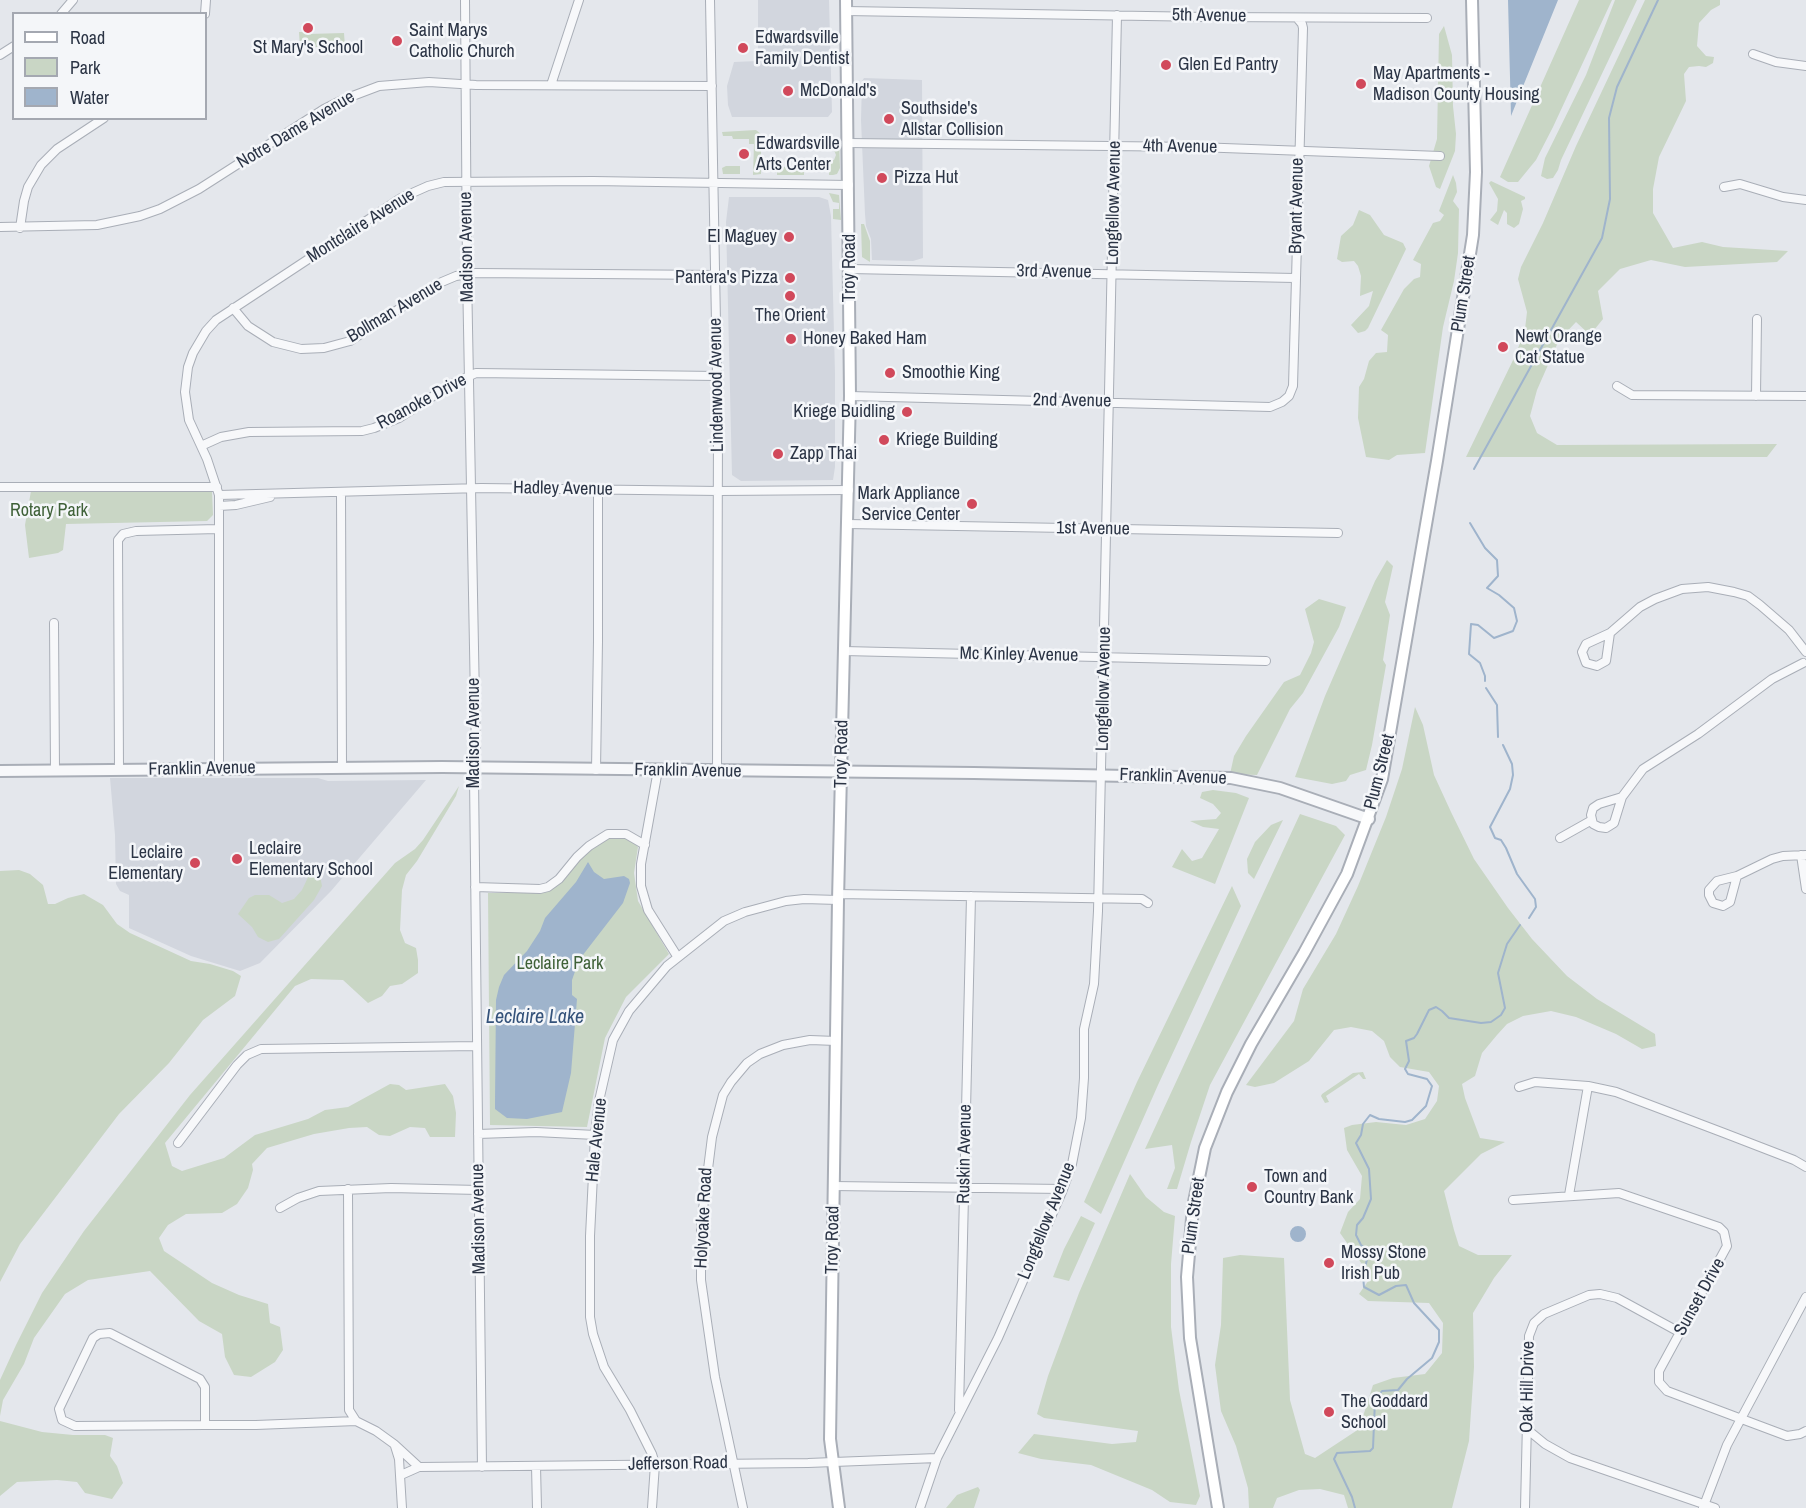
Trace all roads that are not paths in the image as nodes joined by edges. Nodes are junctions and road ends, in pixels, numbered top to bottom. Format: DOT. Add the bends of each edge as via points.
graph roads {
  1 [pos="73,0"];
  2 [pos="465,0"];
  3 [pos="579,0"];
  4 [pos="711,0"];
  5 [pos="1472,0"];
  6 [pos="846,5"];
  7 [pos="63,12"];
  8 [pos="1117,15"];
  9 [pos="1297,18"];
  10 [pos="1427,18"];
  11 [pos="1753,54"];
  12 [pos="1806,66"];
  13 [pos="465,84"];
  14 [pos="551,86"];
  15 [pos="712,86"];
  16 [pos="101,120"];
  17 [pos="848,143"];
  18 [pos="1114,147"];
  19 [pos="1298,151"];
  20 [pos="1440,156"];
  21 [pos="466,181"];
  22 [pos="714,184"];
  23 [pos="849,185"];
  24 [pos="1724,187"];
  25 [pos="1806,200"];
  26 [pos="0,227"];
  27 [pos="20,228"];
  28 [pos="850,269"];
  29 [pos="467,274"];
  30 [pos="1113,274"];
  31 [pos="716,275"];
  32 [pos="1295,278"];
  33 [pos="233,308"];
  34 [pos="1757,319"];
  35 [pos="469,376"];
  36 [pos="717,376"];
  37 [pos="1617,386"];
  38 [pos="850,396"];
  39 [pos="1289,396"];
  40 [pos="1756,396"];
  41 [pos="1806,396"];
  42 [pos="1110,402"];
  43 [pos="201,446"];
  44 [pos="0,488"];
  45 [pos="471,489"];
  46 [pos="598,489"];
  47 [pos="849,490"];
  48 [pos="218,491"];
  49 [pos="719,491"];
  50 [pos="341,492"];
  51 [pos="277,495"];
  52 [pos="219,506"];
  53 [pos="848,524"];
  54 [pos="218,529"];
  55 [pos="1107,529"];
  56 [pos="1338,533"];
  57 [pos="54,624"];
  58 [pos="1610,633"];
  59 [pos="844,651"];
  60 [pos="1806,652"];
  61 [pos="1104,657"];
  62 [pos="1266,661"];
  63 [pos="1805,665"];
  64 [pos="342,768"];
  65 [pos="474,768"];
  66 [pos="219,769"];
  67 [pos="119,770"];
  68 [pos="596,770"];
  69 [pos="658,770"];
  70 [pos="0,771"];
  71 [pos="55,771"];
  72 [pos="717,771"];
  73 [pos="842,773"];
  74 [pos="1102,775"];
  75 [pos="1622,797"];
  76 [pos="1369,819"];
  77 [pos="1592,820"];
  78 [pos="1560,838"];
  79 [pos="645,845"];
  80 [pos="1803,855"];
  81 [pos="1737,876"];
  82 [pos="475,886"];
  83 [pos="1806,889"];
  84 [pos="971,896"];
  85 [pos="838,897"];
  86 [pos="1099,898"];
  87 [pos="1148,903"];
  88 [pos="677,956"];
  89 [pos="836,1041"];
  90 [pos="477,1046"];
  91 [pos="1588,1086"];
  92 [pos="1519,1088"];
  93 [pos="478,1134"];
  94 [pos="595,1135"];
  95 [pos="178,1143"];
  96 [pos="1806,1167"];
  97 [pos="833,1186"];
  98 [pos="964,1188"];
  99 [pos="348,1189"];
  100 [pos="1063,1189"];
  101 [pos="478,1190"];
  102 [pos="1569,1196"];
  103 [pos="1513,1200"];
  104 [pos="280,1208"];
  105 [pos="1806,1297"];
  106 [pos="1681,1333"];
  107 [pos="959,1412"];
  108 [pos="1741,1418"];
  109 [pos="356,1421"];
  110 [pos="206,1425"];
  111 [pos="1528,1430"];
  112 [pos="1806,1431"];
  113 [pos="394,1444"];
  114 [pos="937,1458"];
  115 [pos="832,1462"];
  116 [pos="734,1463"];
  117 [pos="655,1464"];
  118 [pos="536,1466"];
  119 [pos="419,1467"];
  120 [pos="482,1467"];
  121 [pos="401,1475"];
  122 [pos="1703,1506"];
  123 [pos="402,1508"];
  124 [pos="537,1508"];
  125 [pos="652,1508"];
  126 [pos="743,1508"];
  127 [pos="839,1508"];
  128 [pos="920,1508"];
  129 [pos="1218,1508"];
  130 [pos="1525,1508"];
  131 [pos="1715,1508"];
  1 -- 7 [label="street"];
  2 -- 13 [label="street, Madison Avenue"];
  3 -- 14 [label="street"];
  4 -- 15 [label="street, Lindenwood Avenue"];
  5 -- 76 [label="main road, Plum Street" via="1476,172 1473,235 1389,742"];
  6 -- 8 [label="street, 5th Avenue"];
  6 -- 17 [label="main road, Troy Road"];
  8 -- 9 [label="street, 5th Avenue"];
  8 -- 18 [label="street, Longfellow Avenue"];
  9 -- 10 [label="street, 5th Avenue"];
  9 -- 19 [label="street, Bryant Avenue" via="1303,28"];
  11 -- 12 [label="street"];
  13 -- 14 [label="street, Notre Dame Avenue"];
  13 -- 21 [label="street, Madison Avenue"];
  13 -- 27 [label="street, Notre Dame Avenue" via="387,85 342,100 199,189 140,216 97,225"];
  14 -- 15 [label="street, Notre Dame Avenue"];
  15 -- 22 [label="street, Lindenwood Avenue"];
  16 -- 27 [label="street" via="57,149 41,165 28,187"];
  17 -- 18 [label="street, 4th Avenue"];
  17 -- 23 [label="main road, Troy Road"];
  18 -- 19 [label="street, 4th Avenue"];
  18 -- 30 [label="street, Longfellow Avenue"];
  19 -- 20 [label="street, 4th Avenue"];
  19 -- 32 [label="street, Bryant Avenue"];
  21 -- 22 [label="street, Montclaire Avenue"];
  21 -- 29 [label="street, Madison Avenue"];
  21 -- 33 [label="street, Montclaire Avenue" via="428,186 401,198"];
  22 -- 23 [label="street, Montclaire Avenue"];
  22 -- 31 [label="street, Lindenwood Avenue"];
  23 -- 28 [label="main road, Troy Road"];
  24 -- 25 [label="street" via="1740,184"];
  26 -- 27 [label="street, Notre Dame Avenue"];
  28 -- 30 [label="street, 3rd Avenue"];
  28 -- 38 [label="main road, Troy Road"];
  29 -- 31 [label="street, Bollman Avenue"];
  29 -- 33 [label="street, Bollman Avenue" via="437,284 350,340 324,348 301,349 273,342 248,326"];
  29 -- 35 [label="street, Madison Avenue"];
  30 -- 32 [label="street, 3rd Avenue"];
  30 -- 42 [label="street, Longfellow Avenue"];
  31 -- 36 [label="street, Lindenwood Avenue"];
  32 -- 39 [label="street, Bryant Avenue" via="1293,386"];
  33 -- 43 [label="street, Montclaire Avenue" via="206,331 188,367 186,406"];
  34 -- 40 [label="street"];
  35 -- 36 [label="street, Roanoke Drive"];
  35 -- 43 [label="street, Roanoke Drive" via="399,418 374,428 249,432"];
  35 -- 45 [label="street, Madison Avenue"];
  36 -- 49 [label="street, Lindenwood Avenue"];
  37 -- 40 [label="street" via="1632,395"];
  38 -- 42 [label="street, 2nd Avenue"];
  38 -- 47 [label="main road, Troy Road"];
  39 -- 42 [label="street, 2nd Avenue" via="1270,407"];
  40 -- 41 [label="street"];
  42 -- 55 [label="street, Longfellow Avenue"];
  43 -- 48 [label="street, Montclaire Avenue"];
  44 -- 48 [label="street, Hadley Avenue"];
  45 -- 46 [label="street, Hadley Avenue"];
  45 -- 50 [label="street, Hadley Avenue"];
  45 -- 65 [label="street, Madison Avenue"];
  46 -- 49 [label="street, Hadley Avenue"];
  46 -- 68 [label="street"];
  47 -- 49 [label="street, Hadley Avenue"];
  47 -- 53 [label="main road, Troy Road"];
  48 -- 51 [label="street, Hadley Avenue"];
  48 -- 52 [label="street"];
  49 -- 72 [label="street, Lindenwood Avenue"];
  50 -- 51 [label="street, Hadley Avenue"];
  50 -- 64 [label="street"];
  51 -- 52 [label="street, Hadley Avenue"];
  52 -- 54 [label="street"];
  53 -- 55 [label="street, 1st Avenue"];
  53 -- 59 [label="main road, Troy Road"];
  54 -- 66 [label="street"];
  54 -- 67 [label="street" via="136,531 123,534 118,540"];
  55 -- 56 [label="street, 1st Avenue"];
  55 -- 61 [label="street, Longfellow Avenue"];
  57 -- 71 [label="street"];
  58 -- 58 [label="street" via="1586,644 1582,651 1586,663 1597,666 1606,661"];
  58 -- 60 [label="street" via="1655,599 1682,589 1708,587 1748,596 1761,604"];
  59 -- 61 [label="street, Mc Kinley Avenue"];
  59 -- 73 [label="main road, Troy Road"];
  60 -- 63 [label="street" via="1802,657"];
  61 -- 62 [label="street, Mc Kinley Avenue"];
  61 -- 74 [label="street, Longfellow Avenue"];
  63 -- 75 [label="street" via="1772,679 1643,769"];
  64 -- 65 [label="street, Franklin Avenue"];
  64 -- 66 [label="street, Franklin Avenue"];
  65 -- 68 [label="street, Franklin Avenue"];
  65 -- 82 [label="street, Madison Avenue"];
  66 -- 67 [label="street, Franklin Avenue"];
  67 -- 71 [label="street, Franklin Avenue"];
  68 -- 69 [label="street, Franklin Avenue"];
  69 -- 72 [label="street, Franklin Avenue"];
  69 -- 79 [label="street"];
  70 -- 71 [label="street, Franklin Avenue"];
  72 -- 73 [label="street, Franklin Avenue"];
  73 -- 74 [label="street, Franklin Avenue"];
  73 -- 85 [label="main road, Troy Road"];
  74 -- 76 [label="street, Franklin Avenue" via="1249,780"];
  74 -- 86 [label="street, Longfellow Avenue"];
  75 -- 77 [label="street" via="1593,808"];
  75 -- 77 [label="street" via="1612,825 1599,827"];
  76 -- 129 [label="main road, Plum Street" via="1334,898 1237,1070 1205,1148 1198,1179 1188,1244 1187,1309"];
  77 -- 78 [label="street"];
  79 -- 82 [label="street" via="626,834 608,834 589,846 548,887"];
  79 -- 88 [label="street" via="640,876 644,898"];
  80 -- 81 [label="street" via="1772,859"];
  80 -- 83 [label="street"];
  82 -- 90 [label="street, Madison Avenue"];
  84 -- 85 [label="street, Hale Avenue"];
  84 -- 86 [label="street, Hale Avenue"];
  84 -- 98 [label="street, Ruskin Avenue"];
  85 -- 88 [label="street, Hale Avenue" via="786,901 745,912 715,927"];
  85 -- 89 [label="main road, Troy Road"];
  86 -- 87 [label="street, Hale Avenue" via="1142,899"];
  86 -- 100 [label="street, Longfellow Avenue" via="1094,984 1084,1029 1081,1119"];
  88 -- 94 [label="street, Hale Avenue" via="620,1025 608,1056"];
  89 -- 97 [label="main road, Troy Road"];
  89 -- 116 [label="street, Holyoake Road" via="795,1042 770,1049 747,1063 723,1095 714,1127 700,1225 701,1280 715,1377"];
  90 -- 93 [label="street, Madison Avenue"];
  90 -- 95 [label="street" via="261,1049 237,1065"];
  91 -- 92 [label="street" via="1535,1082"];
  91 -- 96 [label="street" via="1634,1098"];
  91 -- 102 [label="street"];
  93 -- 94 [label="street"];
  93 -- 101 [label="street, Madison Avenue"];
  94 -- 117 [label="street, Hale Avenue" via="589,1291 593,1334 604,1367"];
  97 -- 98 [label="street"];
  97 -- 115 [label="main road, Troy Road"];
  98 -- 100 [label="street"];
  98 -- 107 [label="street, Ruskin Avenue"];
  99 -- 101 [label="street"];
  99 -- 104 [label="street" via="319,1191"];
  99 -- 109 [label="street" via="349,1410"];
  100 -- 107 [label="street, Longfellow Avenue" via="998,1338"];
  101 -- 120 [label="street, Madison Avenue"];
  102 -- 103 [label="street, Sunset Drive"];
  102 -- 106 [label="street, Sunset Drive" via="1631,1196 1724,1232 1727,1246"];
  105 -- 108 [label="street"];
  106 -- 108 [label="street, Sunset Drive" via="1659,1371 1662,1386"];
  106 -- 111 [label="street, Oak Hill Drive" via="1617,1298 1600,1294 1589,1295 1539,1318 1529,1336"];
  107 -- 114 [label="street, Longfellow Avenue"];
  108 -- 112 [label="street, Sunset Drive" via="1787,1436"];
  108 -- 122 [label="street"];
  109 -- 110 [label="street"];
  109 -- 113 [label="street"];
  110 -- 110 [label="street" via="75,1426 63,1420 59,1409 93,1338 110,1333 200,1379 205,1388"];
  111 -- 122 [label="street" via="1570,1458"];
  111 -- 130 [label="street, Oak Hill Drive"];
  113 -- 119 [label="street"];
  113 -- 121 [label="street"];
  114 -- 115 [label="street, Jefferson Road"];
  114 -- 128 [label="street, Longfellow Avenue"];
  115 -- 116 [label="street, Jefferson Road"];
  115 -- 127 [label="main road, Troy Road"];
  116 -- 117 [label="street, Jefferson Road"];
  116 -- 126 [label="street, Holyoake Road"];
  117 -- 118 [label="street, Jefferson Road"];
  117 -- 125 [label="street, Hale Avenue"];
  118 -- 120 [label="street, Jefferson Road"];
  118 -- 124 [label="street"];
  119 -- 120 [label="street, Jefferson Road"];
  119 -- 121 [label="street, Jefferson Road"];
  121 -- 123 [label="street"];
  122 -- 131 [label="street"];
}
